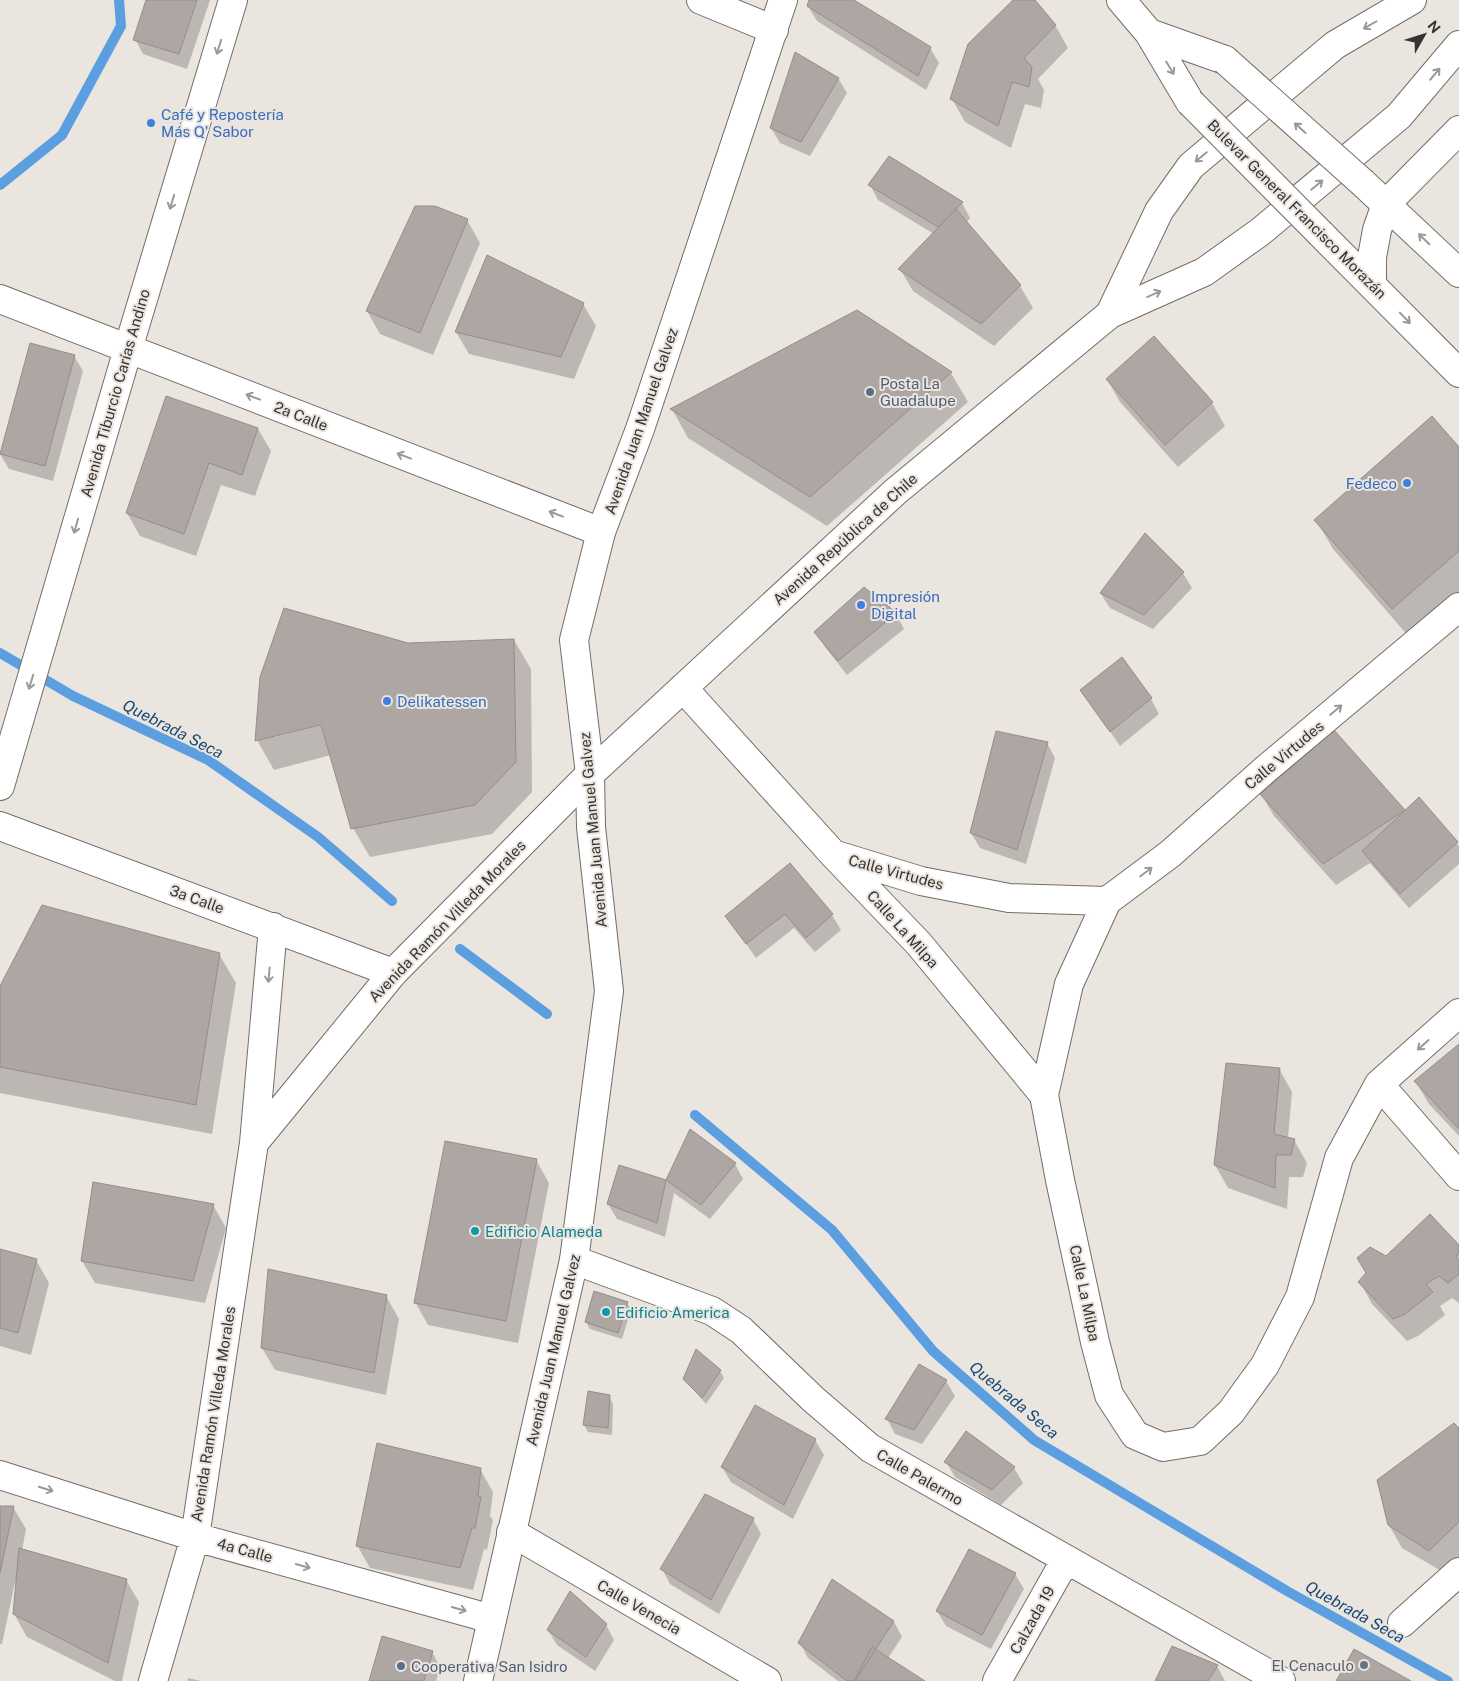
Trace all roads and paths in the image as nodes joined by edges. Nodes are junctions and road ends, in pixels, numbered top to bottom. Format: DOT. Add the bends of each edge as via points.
graph roads {
  1 [pos="233,0"];
  2 [pos="701,0"];
  3 [pos="783,0"];
  4 [pos="1121,0"];
  5 [pos="1412,0"];
  6 [pos="774,30"];
  7 [pos="1149,33"];
  8 [pos="1459,45"];
  9 [pos="1459,130"];
  10 [pos="1386,204"];
  11 [pos="1459,273"];
  12 [pos="1372,284"];
  13 [pos="0,299"];
  14 [pos="1110,314"];
  15 [pos="128,349"];
  16 [pos="1459,373"];
  17 [pos="602,532"];
  18 [pos="1459,607"];
  19 [pos="683,688"];
  20 [pos="590,774"];
  21 [pos="0,786"];
  22 [pos="0,826"];
  23 [pos="834,855"];
  24 [pos="1107,901"];
  25 [pos="273,927"];
  26 [pos="393,973"];
  27 [pos="1459,1013"];
  28 [pos="1379,1084"];
  29 [pos="1044,1095"];
  30 [pos="254,1143"];
  31 [pos="1459,1176"];
  32 [pos="574,1260"];
  33 [pos="0,1475"];
  34 [pos="511,1532"];
  35 [pos="195,1537"];
  36 [pos="1066,1559"];
  37 [pos="1459,1572"];
  38 [pos="492,1619"];
  39 [pos="1402,1623"];
  40 [pos="153,1681"];
  41 [pos="478,1681"];
  42 [pos="767,1681"];
  43 [pos="998,1681"];
  44 [pos="1281,1681"];
  1 -- 15 [label="street, Avenida Tiburcio Carías Andino, one-way"];
  2 -- 6 [label="street"];
  3 -- 6 [label="street, Avenida Juan Manuel Galvez"];
  4 -- 7 [label="street, Bulevar General Francisco Morazán"];
  5 -- 14 [label="street, Avenida República de Chile, one-way" via="1335,46 1190,166 1159,211"];
  6 -- 17 [label="street, Avenida Juan Manuel Galvez" via="640,429"];
  10 -- 7 [label="street, one-way, bridge" via="1225,60"];
  7 -- 12 [label="street, Bulevar General Francisco Morazán, one-way, bridge" via="1190,102"];
  14 -- 8 [label="street, Avenida República de Chile, one-way" via="1204,272 1260,232 1399,116"];
  9 -- 10 [label="street"];
  11 -- 10 [label="street, one-way"];
  10 -- 12 [label="street" via="1372,256"];
  12 -- 16 [label="street, Bulevar General Francisco Morazán, one-way"];
  13 -- 15 [label="street, 2a Calle"];
  14 -- 19 [label="street, Avenida República de Chile" via="895,492"];
  17 -- 15 [label="street, 2a Calle, one-way"];
  15 -- 21 [label="street, Avenida Tiburcio Carías Andino, one-way"];
  17 -- 20 [label="street, Avenida Juan Manuel Galvez" via="574,640"];
  24 -- 18 [label="street, Calle Virtudes, one-way" via="1170,854"];
  19 -- 20 [label="street, Avenida República de Chile"];
  19 -- 23 [label="street, Calle La Milpa"];
  20 -- 26 [label="street, Avenida Ramón Villeda Morales"];
  20 -- 32 [label="street, Avenida Juan Manuel Galvez" via="591,827 609,991"];
  22 -- 25 [label="street, 3a Calle"];
  23 -- 24 [label="street, Calle Virtudes" via="921,881 1009,898"];
  23 -- 29 [label="street, Calle La Milpa" via="920,944"];
  24 -- 29 [label="street, Calle Virtudes" via="1068,984"];
  25 -- 26 [label="street, 3a Calle"];
  25 -- 30 [label="street, Avenida Ramón Villeda Morales, one-way"];
  26 -- 30 [label="street, Avenida Ramón Villeda Morales"];
  27 -- 28 [label="street, one-way"];
  28 -- 29 [label="street, Calle La Milpa" via="1340,1158 1300,1297 1265,1365 1231,1412 1200,1441 1163,1446 1136,1435 1109,1395"];
  28 -- 31 [label="street"];
  30 -- 35 [label="street, Avenida Ramón Villeda Morales"];
  32 -- 34 [label="street, Avenida Juan Manuel Galvez"];
  32 -- 36 [label="street, Calle Palermo" via="712,1311 741,1330 812,1399 870,1448"];
  33 -- 35 [label="street, 4a Calle, one-way"];
  34 -- 38 [label="street, Avenida Juan Manuel Galvez"];
  34 -- 42 [label="street, Calle Venecia"];
  35 -- 38 [label="street, 4a Calle, one-way"];
  35 -- 40 [label="street, Avenida Ramón Villeda Morales"];
  36 -- 43 [label="street, Calzada 19"];
  36 -- 44 [label="street, Calle Palermo"];
  37 -- 39 [label="street"];
  38 -- 41 [label="street, Avenida Juan Manuel Galvez"];
}
